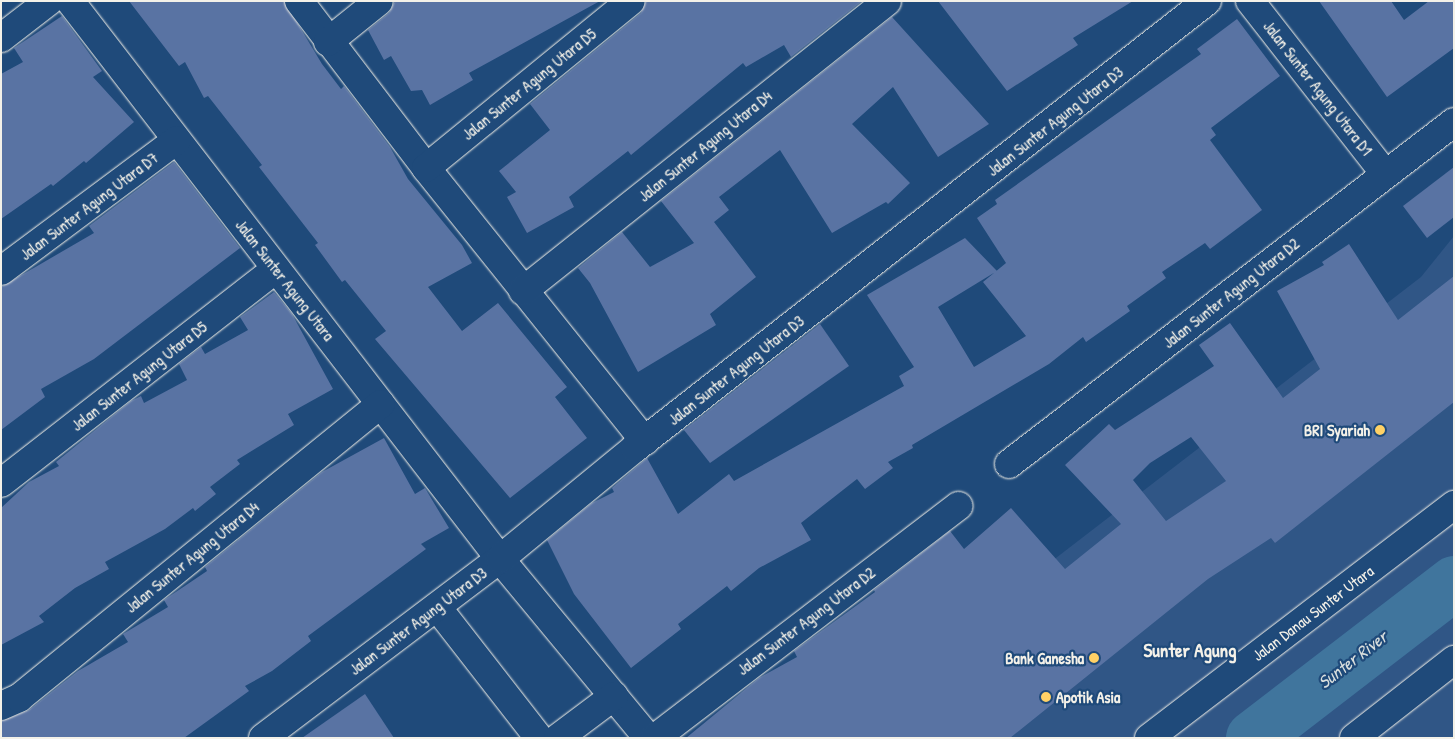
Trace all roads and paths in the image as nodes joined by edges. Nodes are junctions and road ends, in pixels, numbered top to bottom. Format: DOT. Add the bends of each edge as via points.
graph roads {
  1 [pos="49,1"];
  2 [pos="70,1"];
  3 [pos="298,1"];
  4 [pos="379,1"];
  5 [pos="631,1"];
  6 [pos="887,1"];
  7 [pos="1208,1"];
  8 [pos="1250,1"];
  9 [pos="1,38"];
  10 [pos="328,42"];
  11 [pos="1454,122"];
  12 [pos="177,140"];
  13 [pos="426,168"];
  14 [pos="1386,174"];
  15 [pos="276,269"];
  16 [pos="1,271"];
  17 [pos="523,291"];
  18 [pos="381,404"];
  19 [pos="645,441"];
  20 [pos="1009,464"];
  21 [pos="1,483"];
  22 [pos="958,506"];
  23 [pos="1454,506"];
  24 [pos="500,560"];
  25 [pos="437,607"];
  26 [pos="1454,660"];
  27 [pos="614,696"];
  28 [pos="1,706"];
  29 [pos="263,738"];
  30 [pos="539,738"];
  31 [pos="558,738"];
  32 [pos="648,738"];
  33 [pos="655,738"];
  34 [pos="1149,738"];
  35 [pos="1354,738"];
  1 -- 9 [label="street"];
  2 -- 12 [label="street, Jalan Sunter Agung Utara"];
  3 -- 10 [label="street"];
  4 -- 10 [label="street"];
  5 -- 13 [label="street, Jalan Sunter Agung Utara D5"];
  6 -- 17 [label="street, Jalan Sunter Agung Utara D4"];
  7 -- 19 [label="street, Jalan Sunter Agung Utara D3"];
  8 -- 14 [label="street, Jalan Sunter Agung Utara D1"];
  10 -- 13 [label="street"];
  11 -- 14 [label="street, Jalan Sunter Agung Utara D2"];
  12 -- 15 [label="street, Jalan Sunter Agung Utara"];
  12 -- 16 [label="street, Jalan Sunter Agung Utara D7"];
  13 -- 17 [label="street"];
  14 -- 20 [label="street, Jalan Sunter Agung Utara D2"];
  15 -- 18 [label="street, Jalan Sunter Agung Utara"];
  15 -- 21 [label="street, Jalan Sunter Agung Utara D5"];
  17 -- 19 [label="street"];
  18 -- 24 [label="street, Jalan Sunter Agung Utara"];
  18 -- 28 [label="street, Jalan Sunter Agung Utara D4" via="19,698"];
  19 -- 24 [label="street, Jalan Sunter Agung Utara D3"];
  22 -- 33 [label="street, Jalan Sunter Agung Utara D2"];
  23 -- 34 [label="street, Jalan Danau Sunter Utara"];
  24 -- 25 [label="street, Jalan Sunter Agung Utara D3"];
  24 -- 27 [label="street, Jalan Sunter Agung Utara"];
  25 -- 29 [label="street, Jalan Sunter Agung Utara D3"];
  25 -- 30 [label="street"];
  26 -- 35 [label="street"];
  27 -- 31 [label="street"];
  27 -- 32 [label="street, Jalan Sunter Agung Utara"];
}
